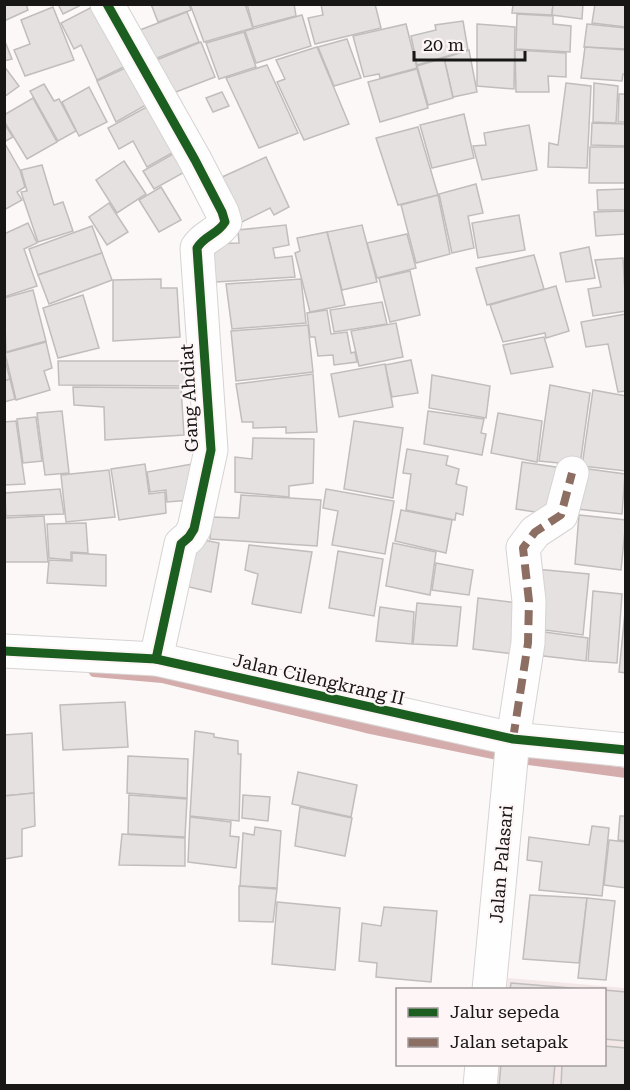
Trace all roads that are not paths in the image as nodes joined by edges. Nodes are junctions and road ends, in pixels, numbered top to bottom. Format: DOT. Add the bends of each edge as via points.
graph roads {
  1 [pos="107,4"];
  2 [pos="572,473"];
  3 [pos="4,651"];
  4 [pos="156,659"];
  5 [pos="513,739"];
  6 [pos="626,750"];
  7 [pos="489,988"];
  8 [pos="482,1066"];
  9 [pos="480,1086"];
  1 -- 4 [label="street, Gang Ahdiat" via="195,160 225,222 221,229 202,239 197,248 211,450 194,529 181,544"];
  2 -- 5 [label="street, Jalan Palasari" via="561,515 535,532 523,548 529,601 528,643"];
  3 -- 4 [label="street, Jalan Cilengkrang II"];
  4 -- 5 [label="street, Jalan Cilengkrang II"];
  5 -- 6 [label="street, Jalan Cilengkrang II"];
  5 -- 7 [label="street, Jalan Palasari"];
  8 -- 9 [label="street"];
}
